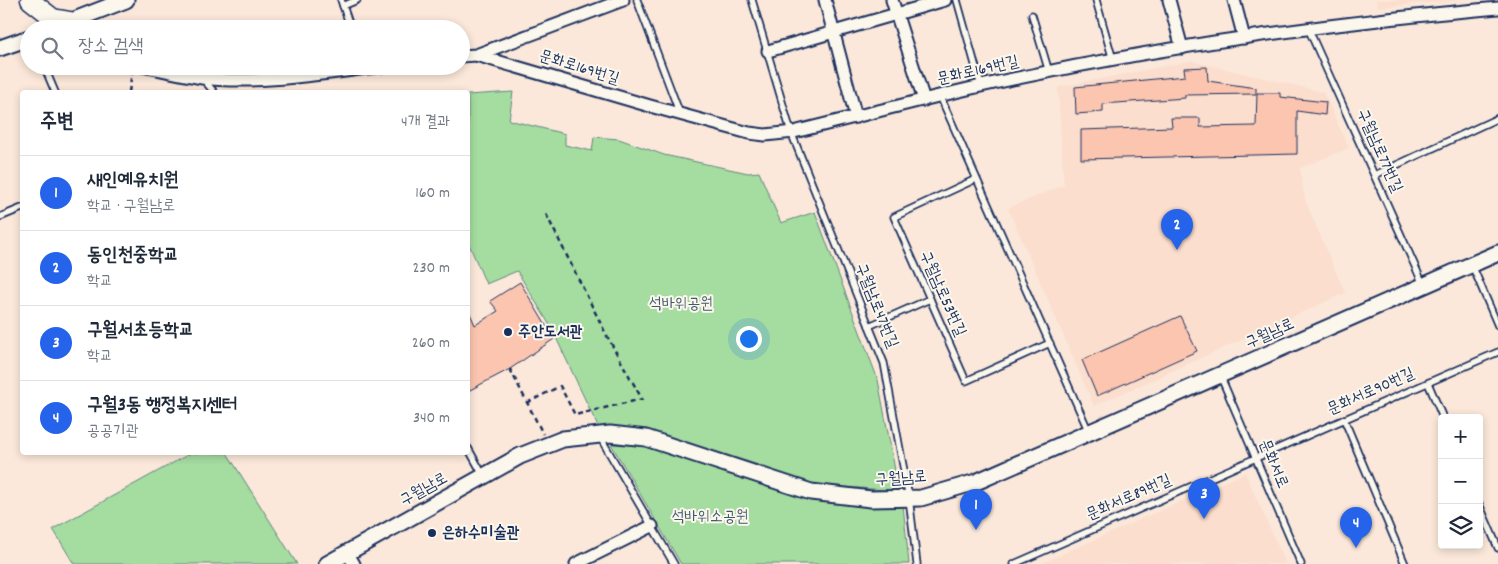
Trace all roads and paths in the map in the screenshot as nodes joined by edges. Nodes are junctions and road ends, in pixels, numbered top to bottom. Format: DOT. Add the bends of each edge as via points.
graph roads {
  1 [pos="30,0"];
  2 [pos="126,0"];
  3 [pos="357,0"];
  4 [pos="623,0"];
  5 [pos="637,0"];
  6 [pos="752,0"];
  7 [pos="825,0"];
  8 [pos="892,0"];
  9 [pos="945,0"];
  10 [pos="957,0"];
  11 [pos="1096,0"];
  12 [pos="1169,0"];
  13 [pos="1234,0"];
  14 [pos="342,3"];
  15 [pos="1498,8"];
  16 [pos="896,14"];
  17 [pos="1032,15"];
  18 [pos="64,20"];
  19 [pos="73,20"];
  20 [pos="348,20"];
  21 [pos="1308,28"];
  22 [pos="834,32"];
  23 [pos="1244,38"];
  24 [pos="20,41"];
  25 [pos="0,48"];
  26 [pos="1182,48"];
  27 [pos="768,51"];
  28 [pos="476,54"];
  29 [pos="470,55"];
  30 [pos="1113,60"];
  31 [pos="1049,72"];
  32 [pos="48,75"];
  33 [pos="131,75"];
  34 [pos="188,75"];
  35 [pos="311,75"];
  36 [pos="203,78"];
  37 [pos="981,86"];
  38 [pos="54,90"];
  39 [pos="129,90"];
  40 [pos="212,90"];
  41 [pos="940,96"];
  42 [pos="924,100"];
  43 [pos="680,114"];
  44 [pos="856,117"];
  45 [pos="1498,118"];
  46 [pos="791,132"];
  47 [pos="1375,175"];
  48 [pos="976,179"];
  49 [pos="20,209"];
  50 [pos="546,212"];
  51 [pos="0,217"];
  52 [pos="1498,253"];
  53 [pos="1472,265"];
  54 [pos="1424,286"];
  55 [pos="930,299"];
  56 [pos="869,326"];
  57 [pos="1498,326"];
  58 [pos="1050,343"];
  59 [pos="1498,352"];
  60 [pos="510,369"];
  61 [pos="1220,375"];
  62 [pos="1428,383"];
  63 [pos="527,403"];
  64 [pos="1441,414"];
  65 [pos="1344,419"];
  66 [pos="1089,432"];
  67 [pos="599,435"];
  68 [pos="549,444"];
  69 [pos="470,452"];
  70 [pos="1256,458"];
  71 [pos="484,477"];
  72 [pos="910,498"];
  73 [pos="1483,513"];
  74 [pos="652,526"];
  75 [pos="1498,548"];
  76 [pos="351,558"];
  77 [pos="327,564"];
  78 [pos="576,564"];
  79 [pos="674,564"];
  80 [pos="917,564"];
  81 [pos="1014,564"];
  82 [pos="1301,564"];
  83 [pos="1405,564"];
  1 -- 18 [label="main road" via="53,18"];
  2 -- 19 [label="street"];
  3 -- 14 [label="lane"];
  4 -- 28 [label="street"];
  5 -- 43 [label="lane"];
  6 -- 27 [label="lane, 구월남로47번길"];
  7 -- 22 [label="street"];
  8 -- 16 [label="street"];
  9 -- 16 [label="street"];
  10 -- 37 [label="lane"];
  11 -- 30 [label="lane"];
  12 -- 26 [label="street"];
  13 -- 23 [label="street"];
  14 -- 20 [label="lane"];
  15 -- 21 [label="street, 문화로169번길"];
  16 -- 22 [label="street"];
  16 -- 42 [label="street"];
  17 -- 31 [label="lane"];
  21 -- 23 [label="street, 문화로169번길"];
  21 -- 47 [label="lane, 구월남로77번길"];
  22 -- 27 [label="street"];
  22 -- 44 [label="street"];
  23 -- 26 [label="street, 문화로169번길"];
  24 -- 25 [label="street"];
  26 -- 30 [label="street, 문화로169번길"];
  27 -- 46 [label="lane, 구월남로47번길"];
  28 -- 29 [label="street"];
  28 -- 43 [label="street, 문화로169번길"];
  30 -- 31 [label="street, 문화로169번길"];
  31 -- 37 [label="street, 문화로169번길"];
  32 -- 38 [label="lane"];
  33 -- 39 [label="path"];
  34 -- 36 [label="street"];
  35 -- 36 [label="street"];
  36 -- 40 [label="lane"];
  37 -- 41 [label="street, 문화로169번길"];
  41 -- 42 [label="street, 문화로169번길"];
  41 -- 48 [label="lane"];
  42 -- 44 [label="street, 문화로169번길"];
  43 -- 46 [label="street, 문화로169번길" via="749,133"];
  44 -- 46 [label="street, 문화로169번길"];
  45 -- 47 [label="lane"];
  46 -- 56 [label="lane, 구월남로47번길"];
  47 -- 54 [label="lane, 구월남로77번길"];
  48 -- 55 [label="lane, 구월남로53번길" via="894,217"];
  48 -- 58 [label="lane"];
  49 -- 51 [label="lane"];
  50 -- 63 [label="path" via="642,399 575,414 560,386"];
  52 -- 53 [label="street, 구월남로"];
  53 -- 54 [label="street, 구월남로"];
  53 -- 57 [label="lane"];
  54 -- 61 [label="street, 구월남로"];
  55 -- 56 [label="lane"];
  55 -- 58 [label="lane, 구월남로53번길" via="966,381"];
  56 -- 72 [label="lane, 구월남로47번길" via="888,380"];
  58 -- 66 [label="lane"];
  59 -- 62 [label="lane, 문화서로90번길"];
  60 -- 63 [label="path"];
  61 -- 66 [label="street, 구월남로"];
  61 -- 70 [label="lane, 문화서로"];
  62 -- 64 [label="lane"];
  62 -- 65 [label="lane, 문화서로90번길"];
  63 -- 68 [label="path"];
  65 -- 70 [label="lane, 문화서로90번길"];
  65 -- 83 [label="lane"];
  66 -- 72 [label="street, 구월남로" via="976,482 921,498"];
  67 -- 68 [label="street, 구월남로" via="563,438"];
  67 -- 72 [label="street, 구월남로" via="646,438 811,492 871,499"];
  67 -- 74 [label="lane"];
  68 -- 71 [label="street, 구월남로"];
  69 -- 71 [label="lane"];
  70 -- 81 [label="lane, 문화서로89번길"];
  70 -- 82 [label="lane, 문화서로"];
  71 -- 76 [label="street, 구월남로"];
  72 -- 80 [label="lane, 구월남로47번길"];
  73 -- 75 [label="lane"];
  74 -- 78 [label="street"];
  74 -- 79 [label="lane"];
  76 -- 77 [label="street, 구월남로"];
}
